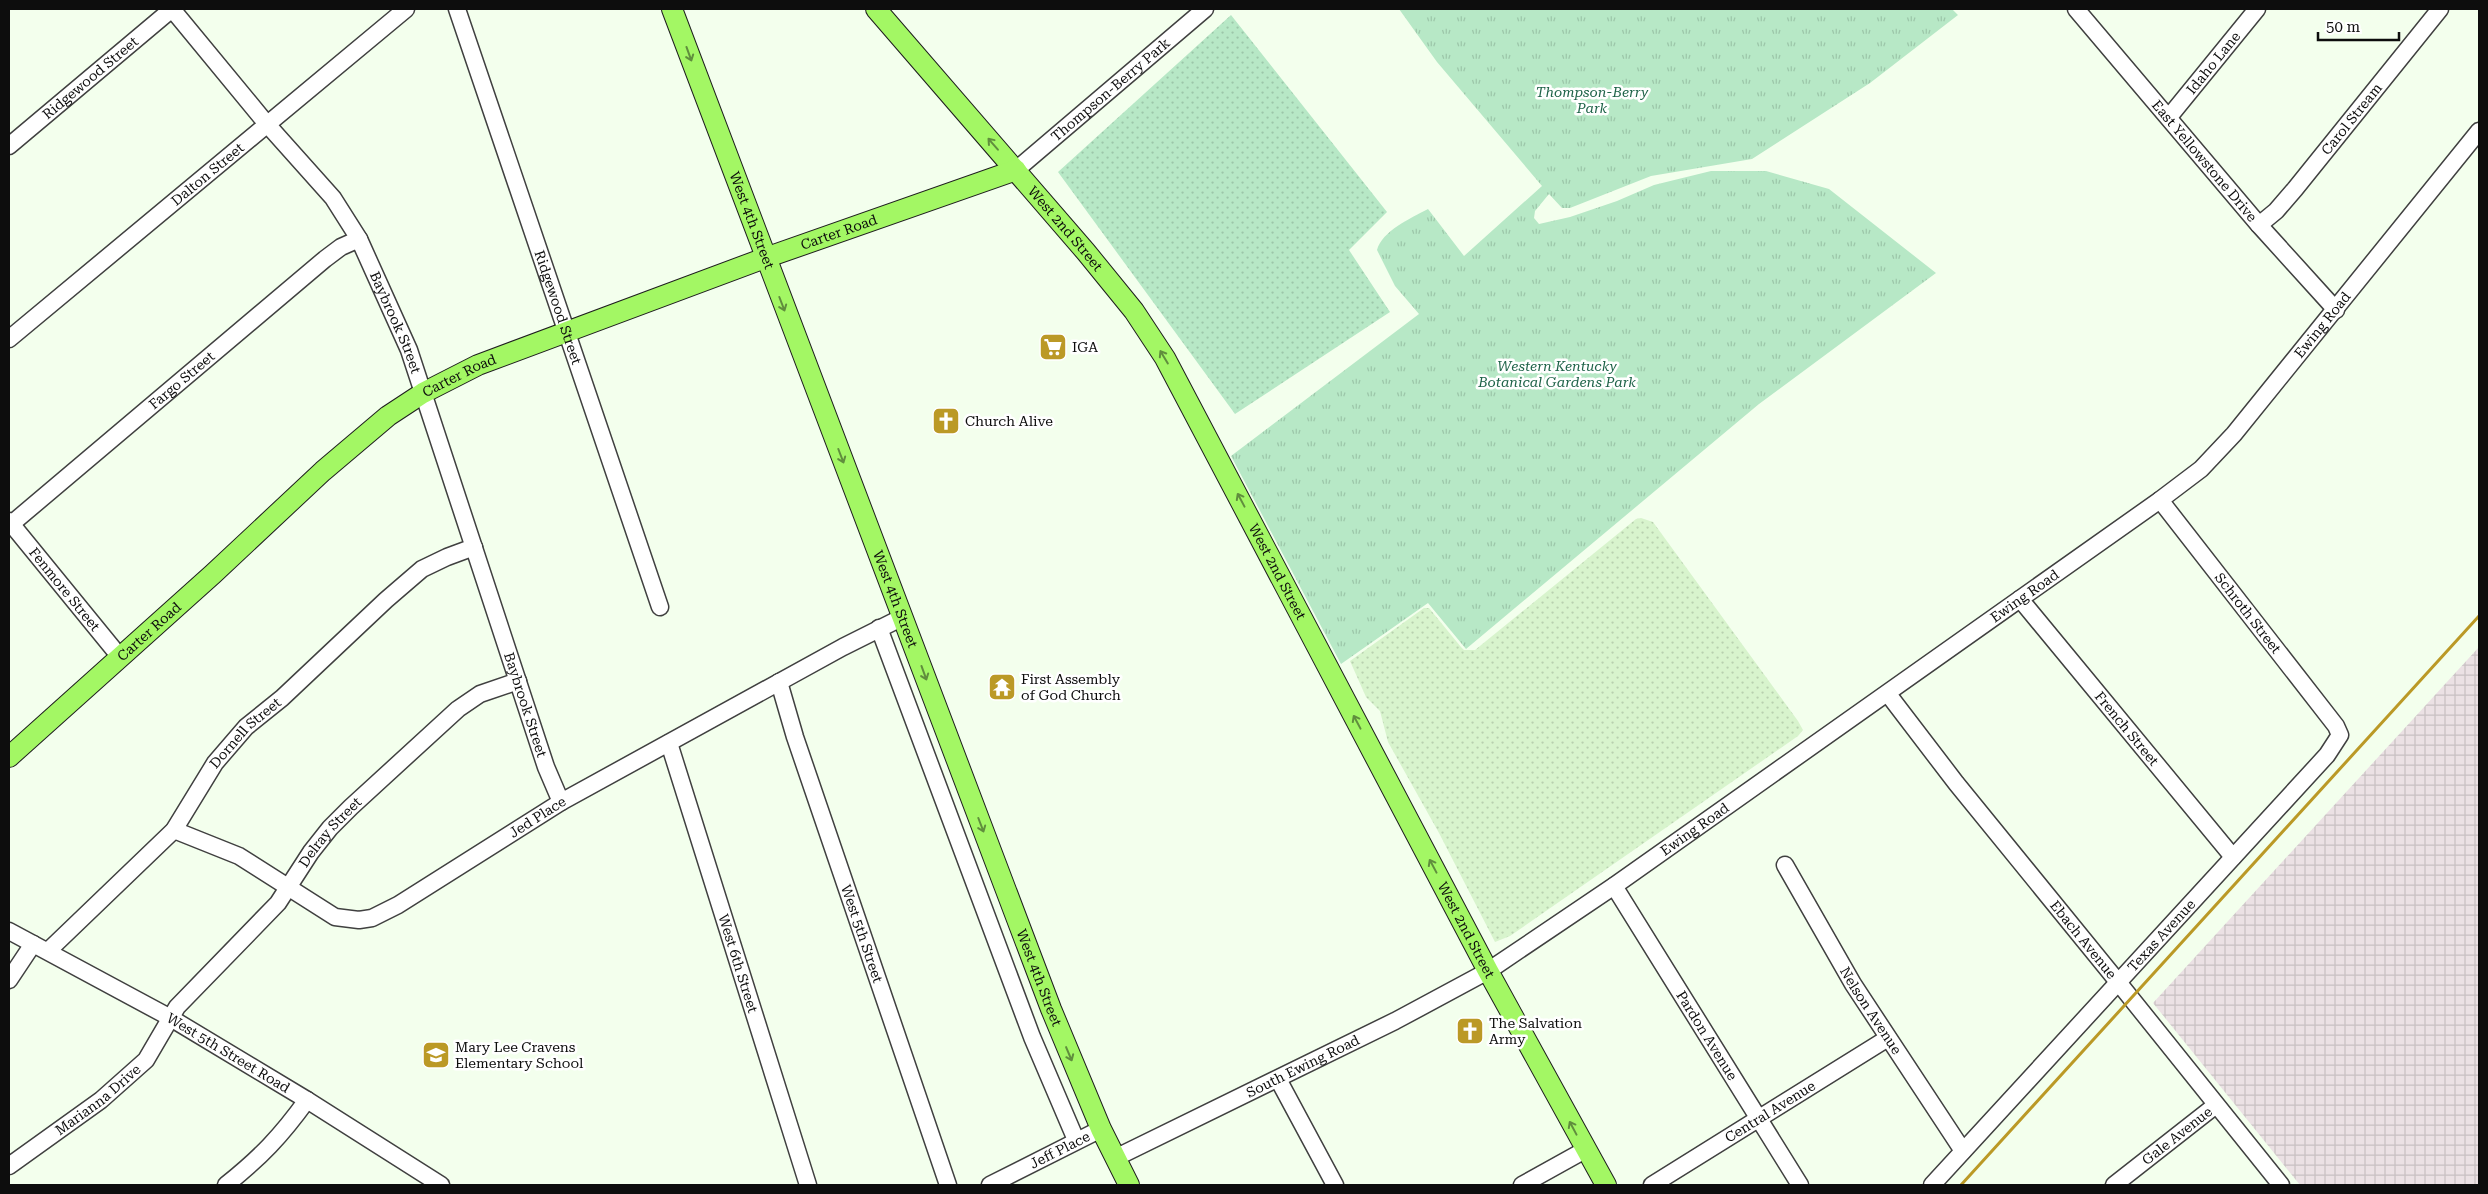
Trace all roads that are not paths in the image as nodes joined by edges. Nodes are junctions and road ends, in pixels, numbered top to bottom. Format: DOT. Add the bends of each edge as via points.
graph roads {
  1 [pos="172,9"];
  2 [pos="406,9"];
  3 [pos="456,9"];
  4 [pos="672,9"];
  5 [pos="876,9"];
  6 [pos="1204,9"];
  7 [pos="2076,9"];
  8 [pos="2257,9"];
  9 [pos="2440,9"];
  10 [pos="2169,117"];
  11 [pos="266,123"];
  12 [pos="2479,131"];
  13 [pos="9,146"];
  14 [pos="1016,170"];
  15 [pos="2259,225"];
  16 [pos="359,239"];
  17 [pos="765,258"];
  18 [pos="2336,310"];
  19 [pos="567,332"];
  20 [pos="9,340"];
  21 [pos="423,393"];
  22 [pos="2160,500"];
  23 [pos="10,524"];
  24 [pos="474,548"];
  25 [pos="2020,600"];
  26 [pos="660,607"];
  27 [pos="903,617"];
  28 [pos="879,628"];
  29 [pos="120,657"];
  30 [pos="518,681"];
  31 [pos="779,682"];
  32 [pos="1888,694"];
  33 [pos="2336,726"];
  34 [pos="669,743"];
  35 [pos="9,757"];
  36 [pos="561,802"];
  37 [pos="174,830"];
  38 [pos="2233,856"];
  39 [pos="1785,865"];
  40 [pos="1614,886"];
  41 [pos="290,887"];
  42 [pos="9,931"];
  43 [pos="33,944"];
  44 [pos="48,951"];
  45 [pos="1488,971"];
  46 [pos="9,980"];
  47 [pos="2118,982"];
  48 [pos="169,1017"];
  49 [pos="1888,1038"];
  50 [pos="1278,1079"];
  51 [pos="307,1100"];
  52 [pos="2216,1104"];
  53 [pos="1758,1118"];
  54 [pos="1101,1129"];
  55 [pos="1076,1140"];
  56 [pos="1585,1150"];
  57 [pos="1963,1152"];
  58 [pos="1115,1158"];
  59 [pos="9,1166"];
  60 [pos="226,1185"];
  61 [pos="441,1185"];
  62 [pos="808,1185"];
  63 [pos="948,1185"];
  64 [pos="990,1185"];
  65 [pos="1129,1185"];
  66 [pos="1335,1185"];
  67 [pos="1522,1185"];
  68 [pos="1606,1185"];
  69 [pos="1652,1185"];
  70 [pos="1800,1185"];
  71 [pos="1932,1185"];
  72 [pos="2114,1185"];
  73 [pos="2281,1185"];
  1 -- 11 [label="street, Baybrook Street"];
  1 -- 13 [label="street, Ridgewood Street"];
  2 -- 11 [label="street, Dalton Street"];
  3 -- 19 [label="street, Ridgewood Street"];
  4 -- 17 [label="main road, West 4th Street, one-way"];
  14 -- 5 [label="main road, West 2nd Street, one-way"];
  6 -- 14 [label="street, Thompson-Berry Park"];
  7 -- 10 [label="street, East Yellowstone Drive"];
  8 -- 10 [label="street, Idaho Lane"];
  9 -- 15 [label="street, Carol Stream" via="2295,189"];
  10 -- 15 [label="street, East Yellowstone Drive"];
  11 -- 16 [label="street, Baybrook Street" via="333,198"];
  11 -- 20 [label="street, Dalton Street"];
  12 -- 18 [label="street, Ewing Road"];
  14 -- 17 [label="main road, Carter Road"];
  45 -- 14 [label="main road, West 2nd Street, one-way" via="1165,358 1116,288"];
  15 -- 18 [label="street, East Yellowstone Drive"];
  16 -- 21 [label="street, Baybrook Street" via="409,350"];
  16 -- 23 [label="street, Fargo Street" via="325,259"];
  17 -- 19 [label="main road, Carter Road"];
  17 -- 27 [label="main road, West 4th Street, one-way"];
  18 -- 22 [label="street, Ewing Road" via="2212,459"];
  19 -- 21 [label="main road, Carter Road" via="478,365"];
  19 -- 26 [label="street, Ridgewood Street"];
  21 -- 24 [label="street, Baybrook Street"];
  21 -- 29 [label="main road, Carter Road" via="388,416 323,471"];
  22 -- 25 [label="street, Ewing Road"];
  22 -- 33 [label="street, Schroth Street"];
  23 -- 29 [label="street, Fenmore Street"];
  24 -- 30 [label="street, Baybrook Street"];
  24 -- 37 [label="street, Dornell Street" via="447,556 422,569 246,728 215,763"];
  25 -- 32 [label="street, Ewing Road"];
  25 -- 38 [label="street, French Street"];
  27 -- 28 [label="street, Jed Place"];
  27 -- 54 [label="main road, West 4th Street, one-way" via="1051,1009"];
  28 -- 31 [label="street, Jed Place"];
  28 -- 55 [label="street, West 4th Street" via="1029,1028"];
  29 -- 35 [label="main road, Carter Road"];
  30 -- 36 [label="street, Baybrook Street"];
  30 -- 41 [label="street, Delray Street" via="480,694 433,731 330,828"];
  31 -- 34 [label="street, Jed Place"];
  31 -- 63 [label="street, West 5th Street"];
  32 -- 40 [label="street, Ewing Road"];
  32 -- 47 [label="street, Ebach Avenue" via="1956,784"];
  33 -- 38 [label="street, Texas Avenue" via="2340,735 2327,755"];
  34 -- 36 [label="street, Jed Place"];
  34 -- 62 [label="street, West 6th Street"];
  36 -- 41 [label="street, Jed Place" via="398,905 372,918 335,917"];
  37 -- 41 [label="street, Jed Place" via="239,856"];
  37 -- 44 [label="street, Dornell Street"];
  38 -- 47 [label="street, Texas Avenue"];
  39 -- 49 [label="street, Nelson Avenue"];
  40 -- 45 [label="street, Ewing Road"];
  40 -- 53 [label="street, Pardon Avenue"];
  41 -- 48 [label="street, Delray Street" via="278,904"];
  42 -- 43 [label="street, West 5th Street Road"];
  43 -- 44 [label="street, West 5th Street Road"];
  43 -- 46 [label="street"];
  44 -- 48 [label="street, West 5th Street Road"];
  45 -- 50 [label="street, South Ewing Road"];
  56 -- 45 [label="main road, West 2nd Street, one-way"];
  47 -- 52 [label="street, Ebach Avenue"];
  47 -- 57 [label="street, Texas Avenue"];
  48 -- 51 [label="street, West 5th Street Road"];
  48 -- 59 [label="street, Marianna Drive" via="146,1060 125,1081"];
  49 -- 53 [label="street, Central Avenue"];
  49 -- 57 [label="street, Nelson Avenue"];
  50 -- 58 [label="street, South Ewing Road"];
  50 -- 66 [label="street"];
  51 -- 60 [label="street" via="262,1156"];
  51 -- 61 [label="street, West 5th Street Road"];
  52 -- 72 [label="street, Gale Avenue"];
  52 -- 73 [label="street, Ebach Avenue"];
  53 -- 69 [label="street, Central Avenue"];
  53 -- 70 [label="street, Pardon Avenue"];
  54 -- 55 [label="street, Jeff Place"];
  54 -- 58 [label="main road, West 4th Street"];
  55 -- 64 [label="street, Jeff Place"];
  56 -- 67 [label="street"];
  56 -- 68 [label="main road, West 2nd Street"];
  57 -- 71 [label="street, Texas Avenue"];
  58 -- 65 [label="main road, West 4th Street"];
}
